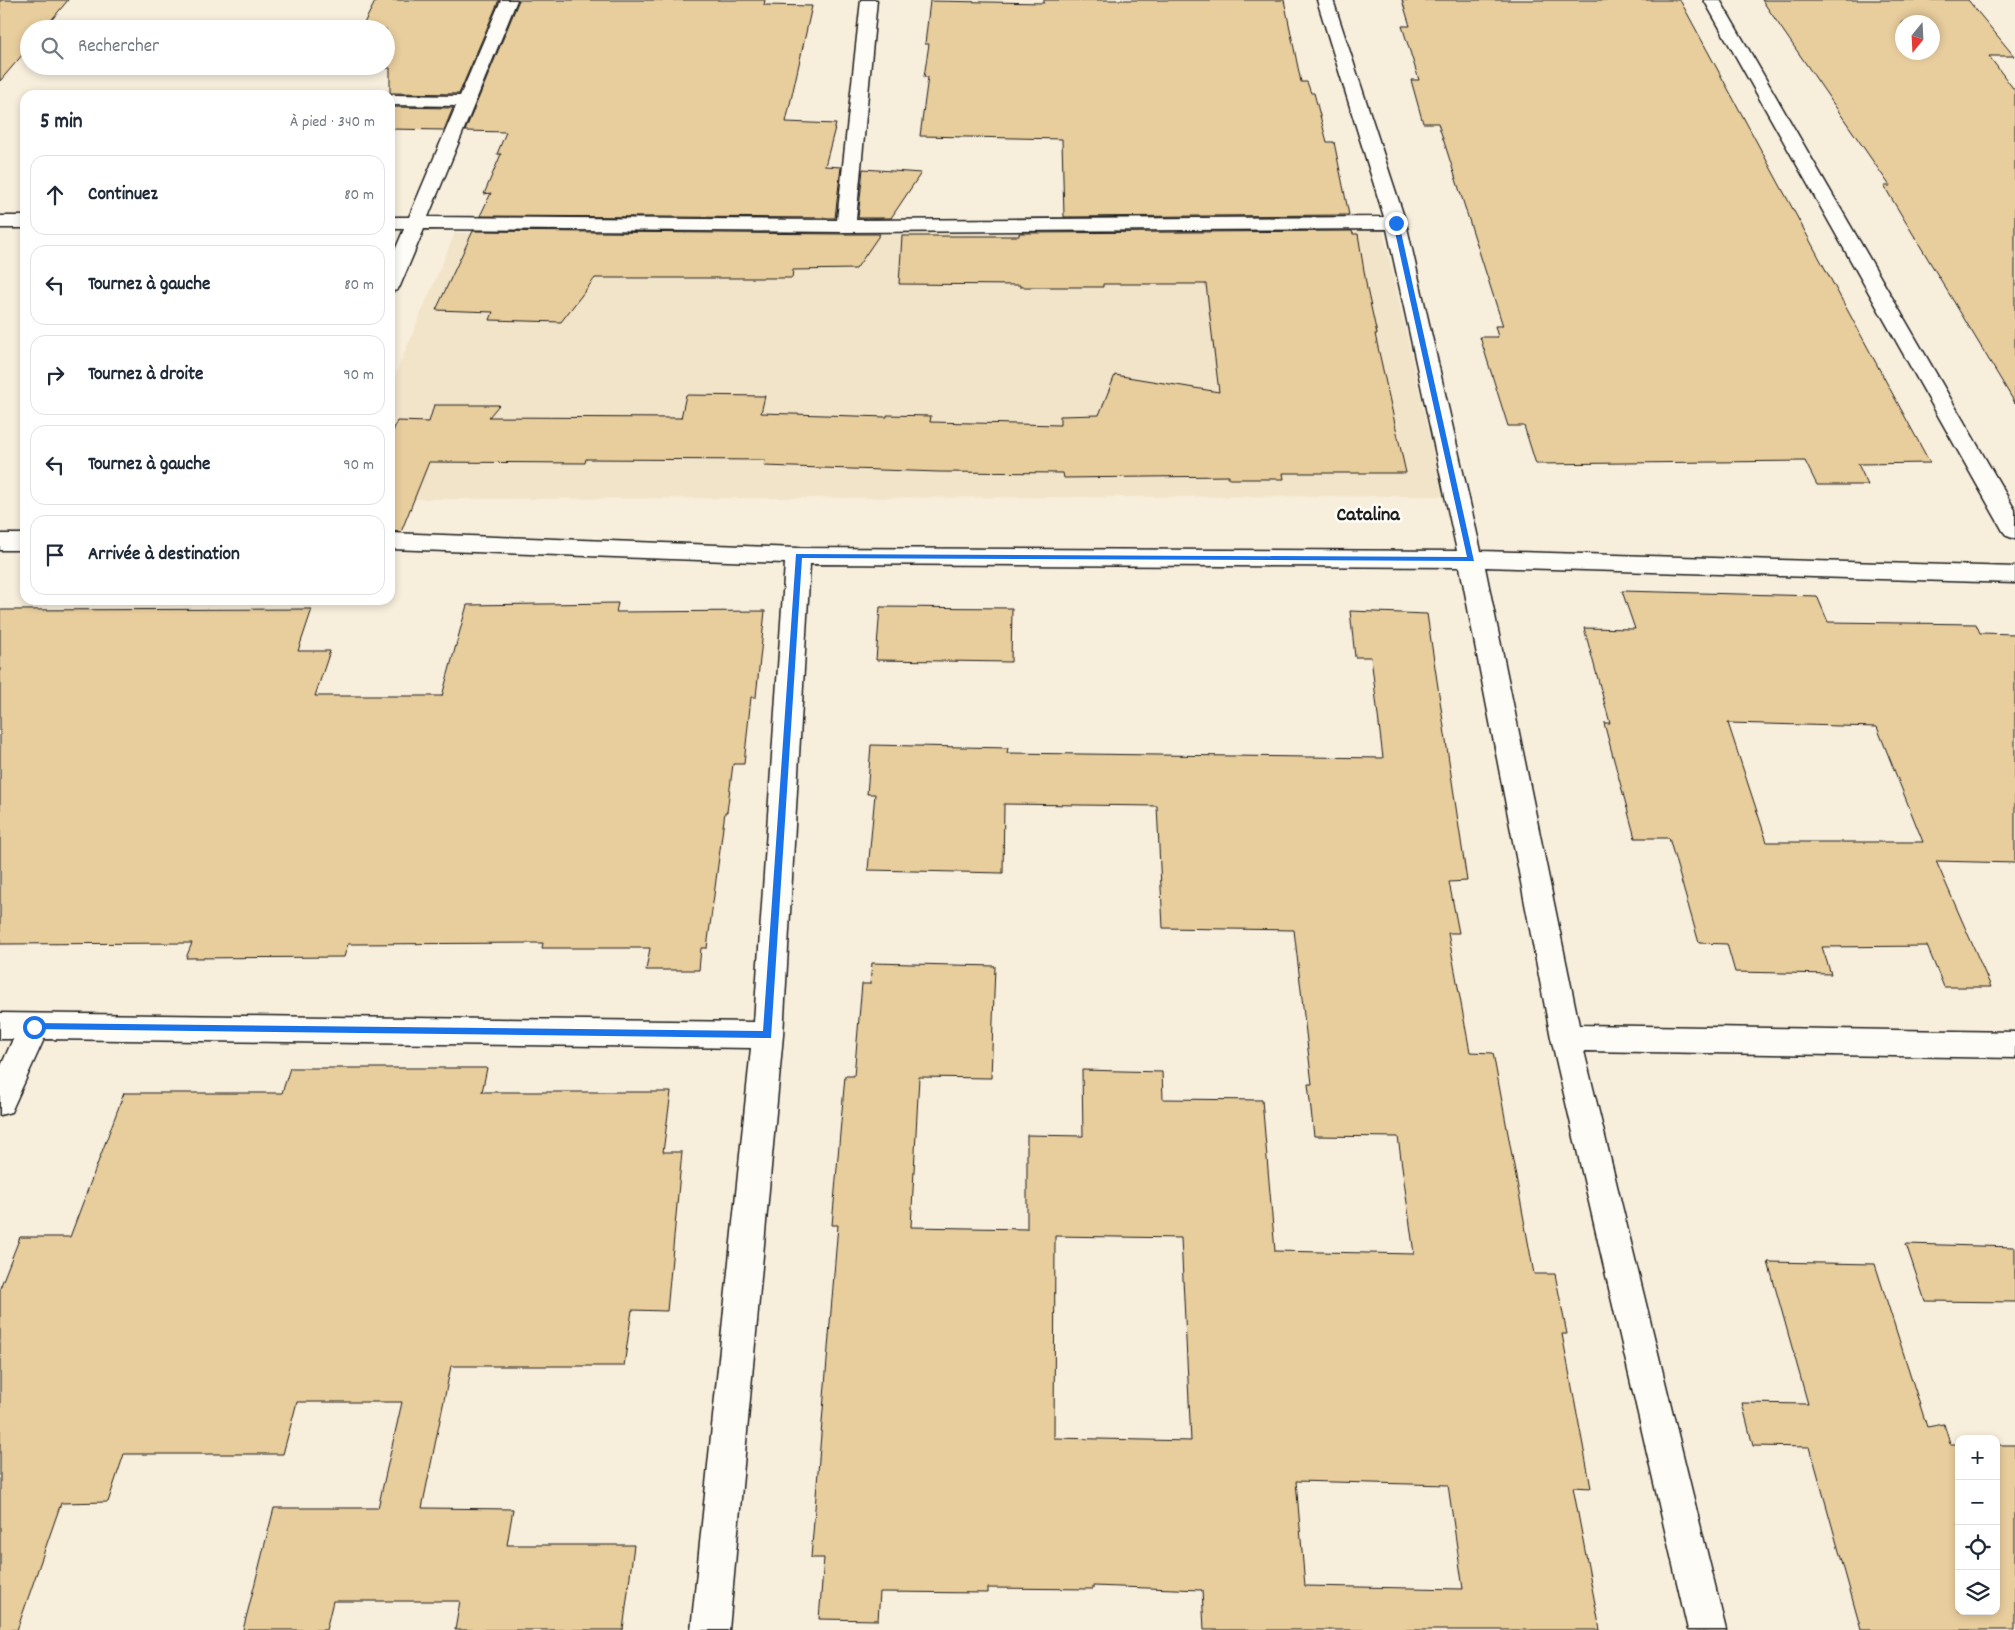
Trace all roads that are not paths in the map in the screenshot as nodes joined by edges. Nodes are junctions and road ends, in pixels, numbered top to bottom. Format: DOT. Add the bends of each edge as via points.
graph roads {
  1 [pos="509,0"];
  2 [pos="869,0"];
  3 [pos="1325,0"];
  4 [pos="1712,0"];
  5 [pos="395,100"];
  6 [pos="467,101"];
  7 [pos="0,222"];
  8 [pos="20,222"];
  9 [pos="395,223"];
  10 [pos="416,223"];
  11 [pos="1396,223"];
  12 [pos="846,226"];
  13 [pos="395,274"];
  14 [pos="2015,531"];
  15 [pos="395,541"];
  16 [pos="0,542"];
  17 [pos="20,542"];
  18 [pos="798,556"];
  19 [pos="1471,560"];
  20 [pos="2015,575"];
  21 [pos="0,1026"];
  22 [pos="34,1027"];
  23 [pos="768,1035"];
  24 [pos="1566,1038"];
  25 [pos="2015,1045"];
  26 [pos="0,1102"];
  27 [pos="710,1630"];
  28 [pos="1706,1630"];
  1 -- 6 [label="street"];
  2 -- 12 [label="street"];
  3 -- 11 [label="street"];
  4 -- 14 [label="street"];
  5 -- 6 [label="street"];
  6 -- 10 [label="street"];
  7 -- 8 [label="street"];
  9 -- 10 [label="street"];
  10 -- 12 [label="street"];
  10 -- 13 [label="street"];
  11 -- 12 [label="street"];
  11 -- 19 [label="street"];
  15 -- 18 [label="street"];
  16 -- 17 [label="street"];
  18 -- 19 [label="street"];
  18 -- 23 [label="street"];
  19 -- 20 [label="street"];
  19 -- 24 [label="street"];
  21 -- 22 [label="street"];
  22 -- 23 [label="street"];
  22 -- 26 [label="street"];
  23 -- 27 [label="street"];
  24 -- 25 [label="street"];
  24 -- 28 [label="street"];
}
